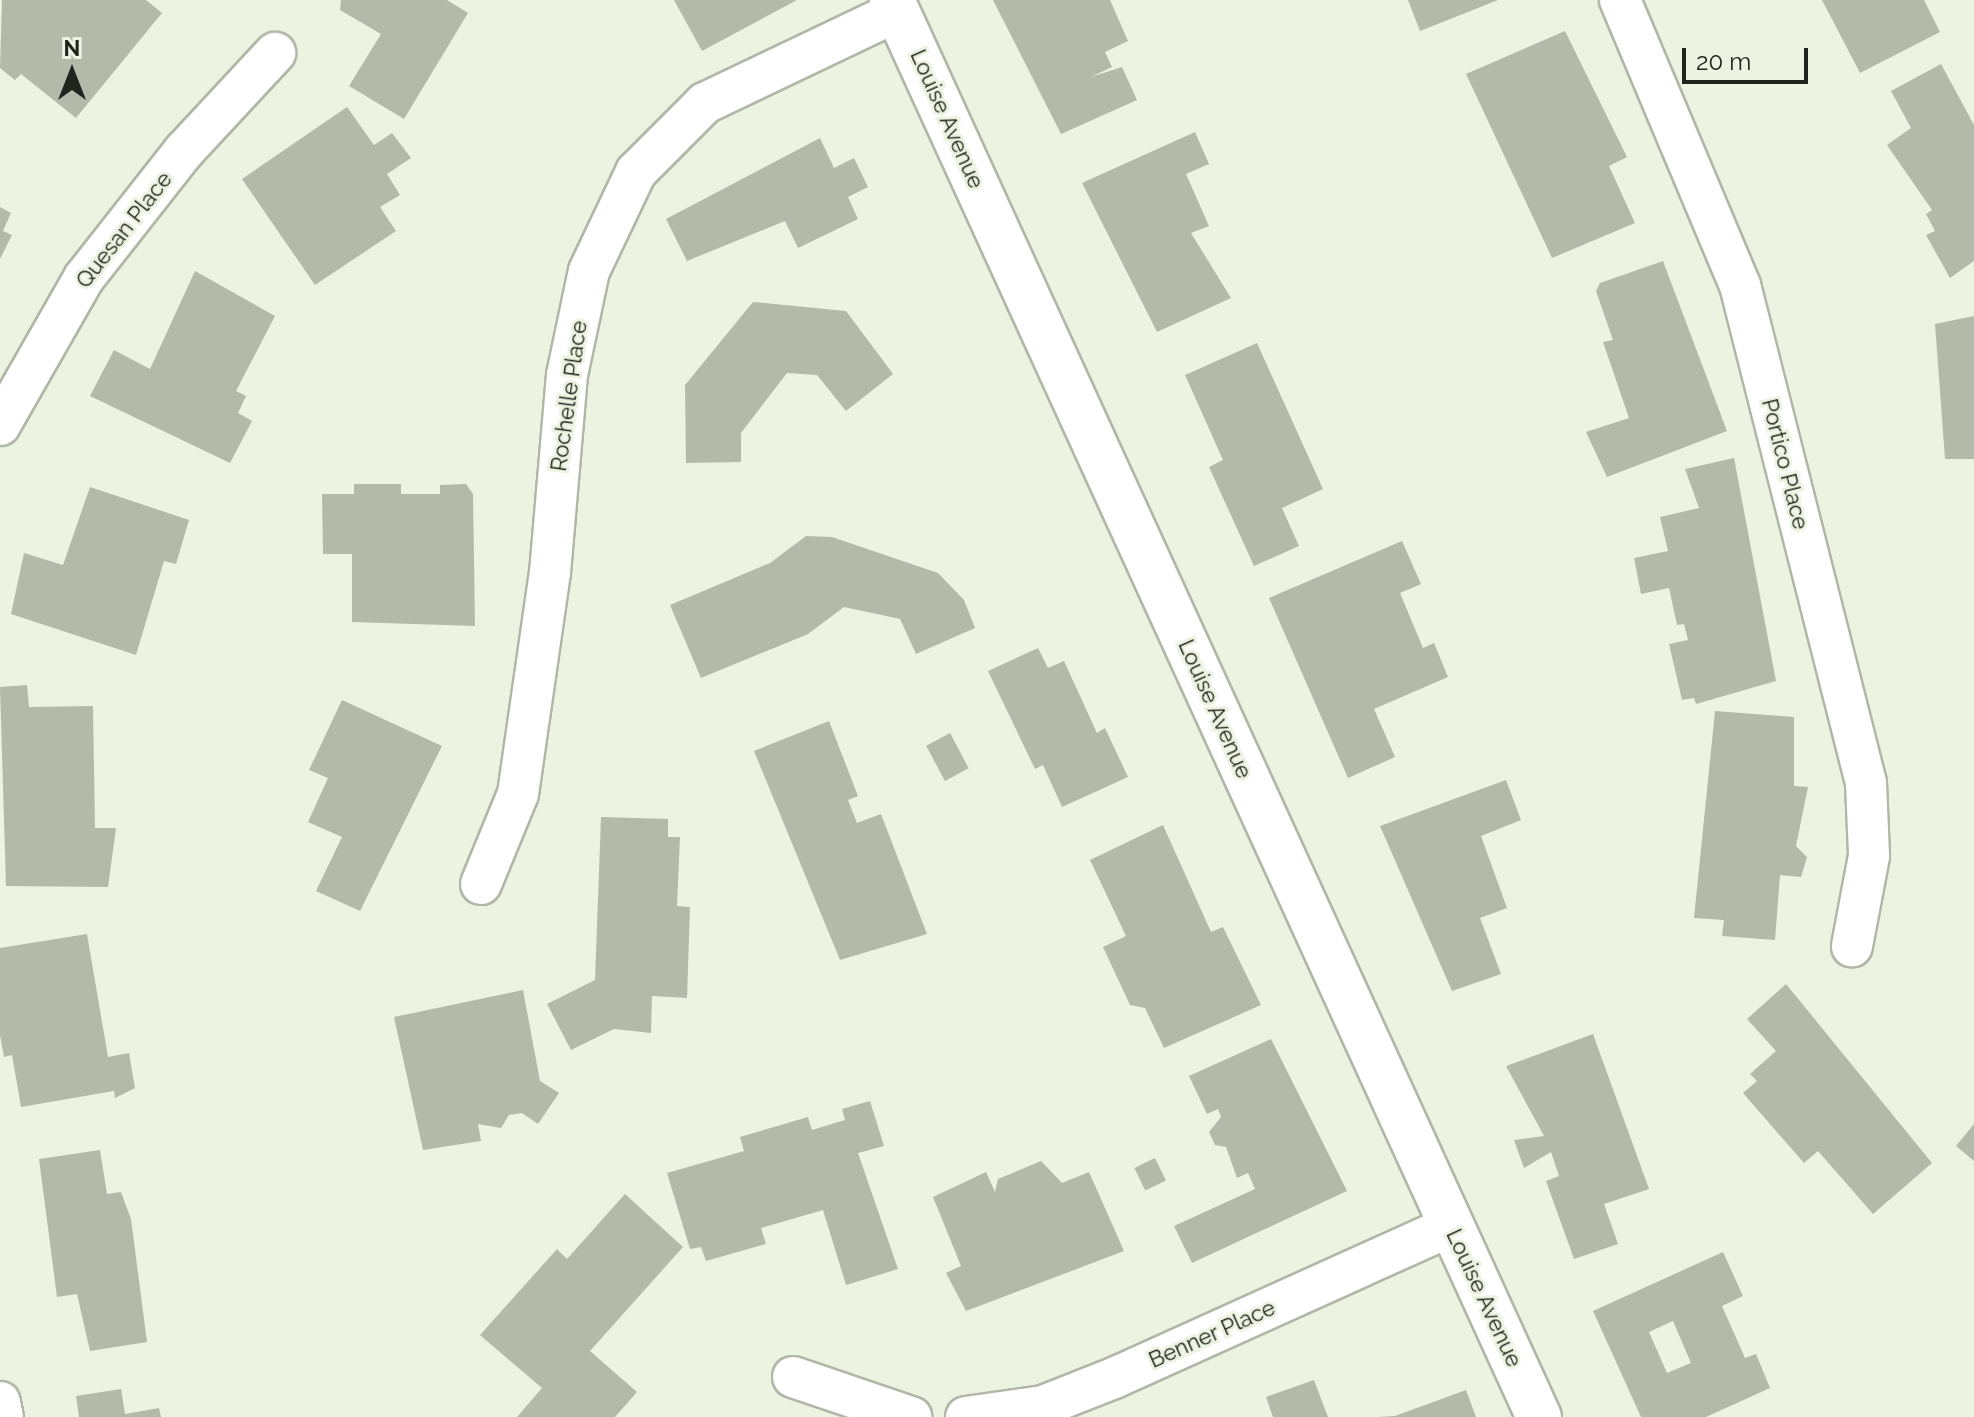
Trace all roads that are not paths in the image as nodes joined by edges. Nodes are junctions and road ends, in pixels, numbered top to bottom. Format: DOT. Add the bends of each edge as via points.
graph roads {
  1 [pos="1620,0"];
  2 [pos="895,6"];
  3 [pos="275,53"];
  4 [pos="0,425"];
  5 [pos="481,884"];
  6 [pos="1852,946"];
  7 [pos="1450,1226"];
  8 [pos="793,1377"];
  9 [pos="0,1402"];
  10 [pos="3,1417"];
  11 [pos="911,1417"];
  12 [pos="966,1417"];
  13 [pos="1539,1417"];
  1 -- 6 [label="street, Portico Place" via="1740,285 1866,783 1869,856"];
  2 -- 5 [label="street, Rochelle Place" via="705,103 636,172 596,257 567,375 550,573 518,794"];
  2 -- 7 [label="street, Louise Avenue"];
  3 -- 4 [label="street, Quesan Place" via="184,151 84,278"];
  7 -- 12 [label="street, Benner Place" via="1114,1378 1043,1406"];
  7 -- 13 [label="street, Louise Avenue"];
  8 -- 11 [label="street"];
  9 -- 10 [label="street"];
}
